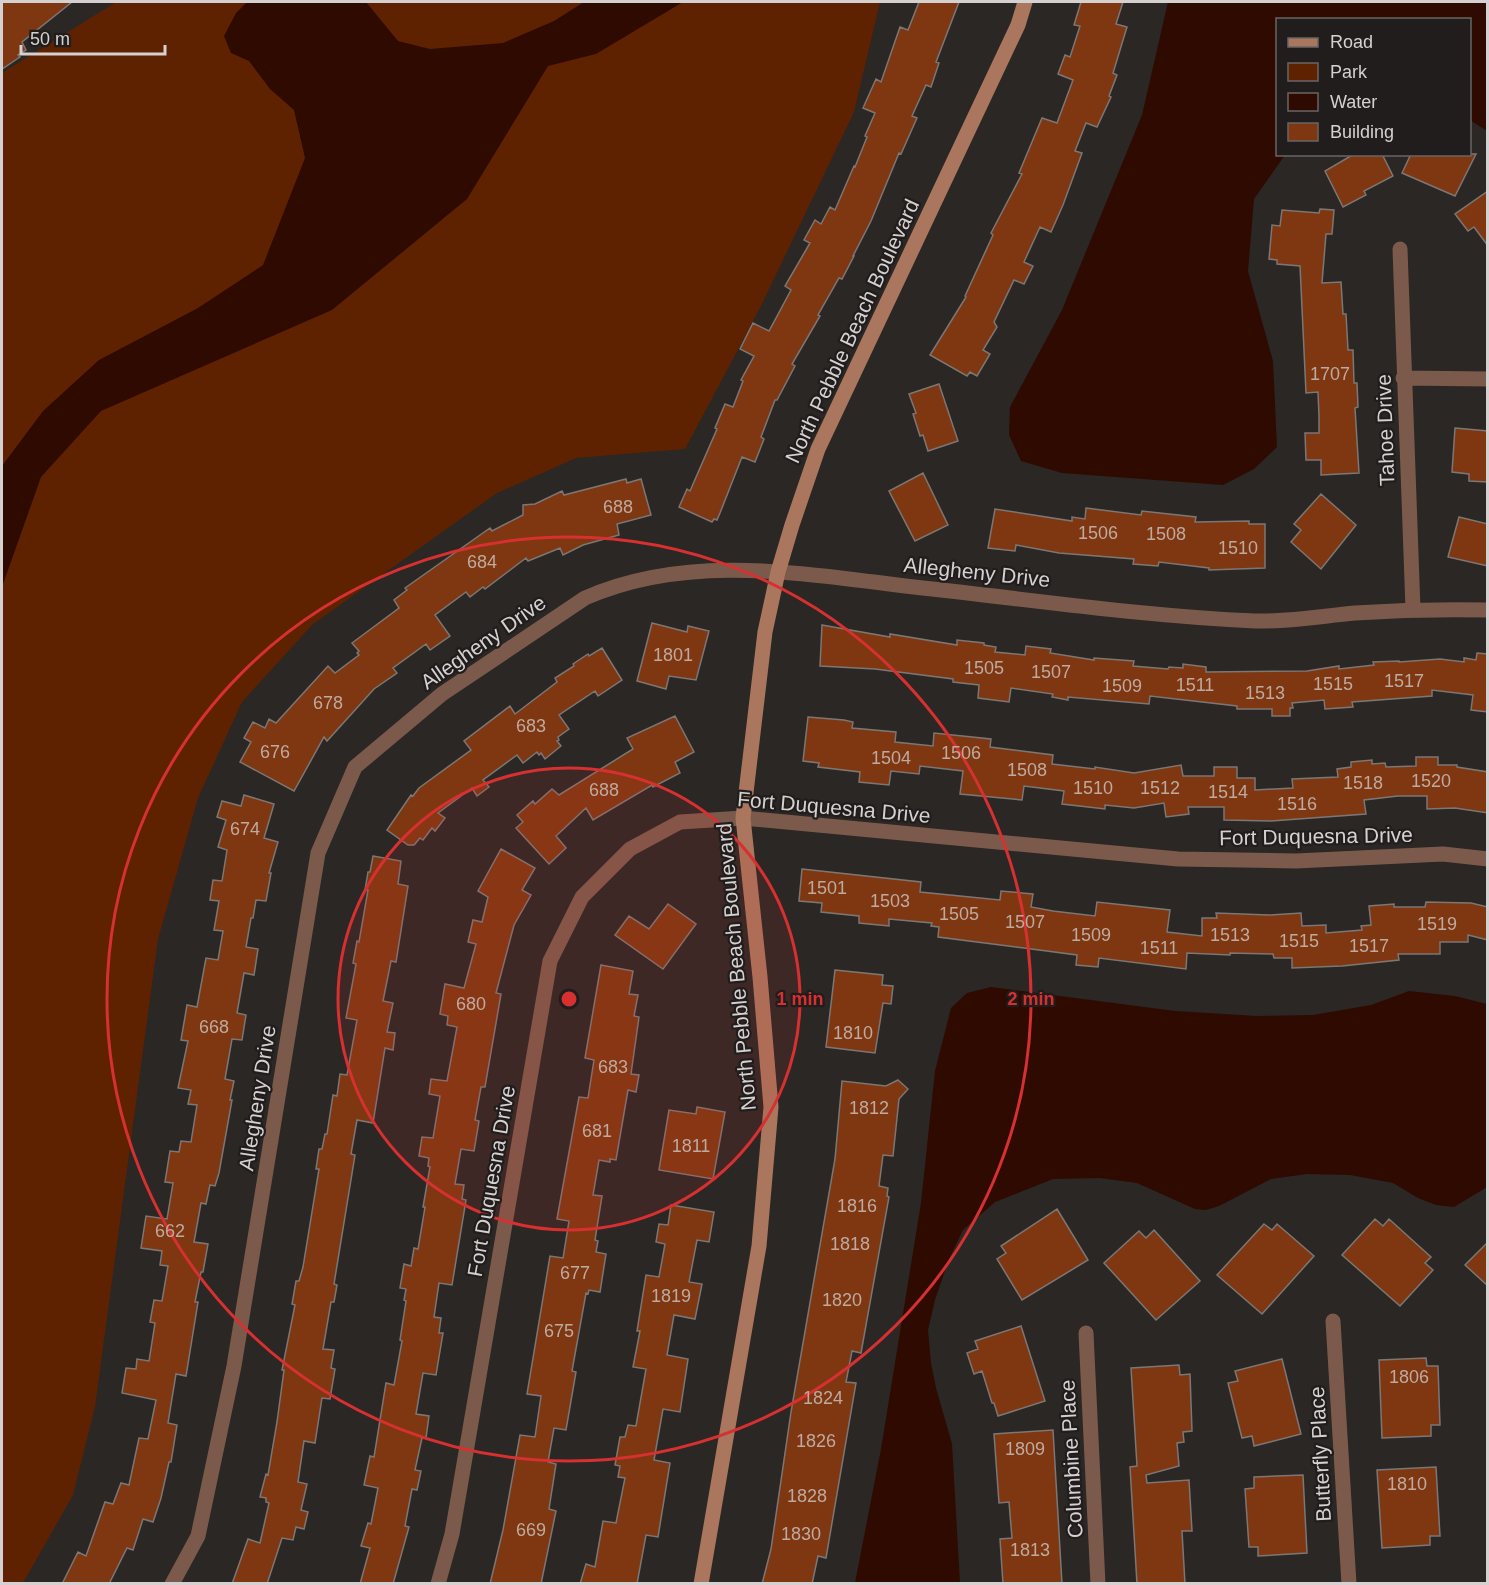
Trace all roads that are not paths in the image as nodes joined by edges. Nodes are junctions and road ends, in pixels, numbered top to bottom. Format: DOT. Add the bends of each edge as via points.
graph roads {
  1 [pos="1025,2"];
  2 [pos="1400,249"];
  3 [pos="1403,378"];
  4 [pos="1488,379"];
  5 [pos="778,572"];
  6 [pos="1413,609"];
  7 [pos="1488,610"];
  8 [pos="743,818"];
  9 [pos="1488,859"];
  10 [pos="1333,1322"];
  11 [pos="1086,1333"];
  12 [pos="172,1584"];
  13 [pos="438,1584"];
  14 [pos="701,1584"];
  15 [pos="1098,1584"];
  16 [pos="1348,1584"];
  1 -- 5 [label="street, North Pebble Beach Boulevard" via="1018,25 818,449"];
  2 -- 3 [label="street, Tahoe Drive"];
  3 -- 4 [label="street"];
  3 -- 6 [label="street, Tahoe Drive"];
  5 -- 6 [label="street, Allegheny Drive" via="1258,621"];
  5 -- 8 [label="street, North Pebble Beach Boulevard" via="765,632"];
  5 -- 12 [label="street, Allegheny Drive" via="661,575 609,587 585,598 442,694 355,767 318,853 234,1366 198,1536"];
  6 -- 7 [label="street, Allegheny Drive"];
  8 -- 9 [label="street, Fort Duquesna Drive" via="1178,859 1296,861 1443,854"];
  8 -- 13 [label="street, Fort Duquesna Drive" via="680,822 630,849 582,897 550,961 454,1522"];
  8 -- 14 [label="street, North Pebble Beach Boulevard" via="771,1107 759,1246"];
  10 -- 16 [label="street, Butterfly Place"];
  11 -- 15 [label="street, Columbine Place"];
}
